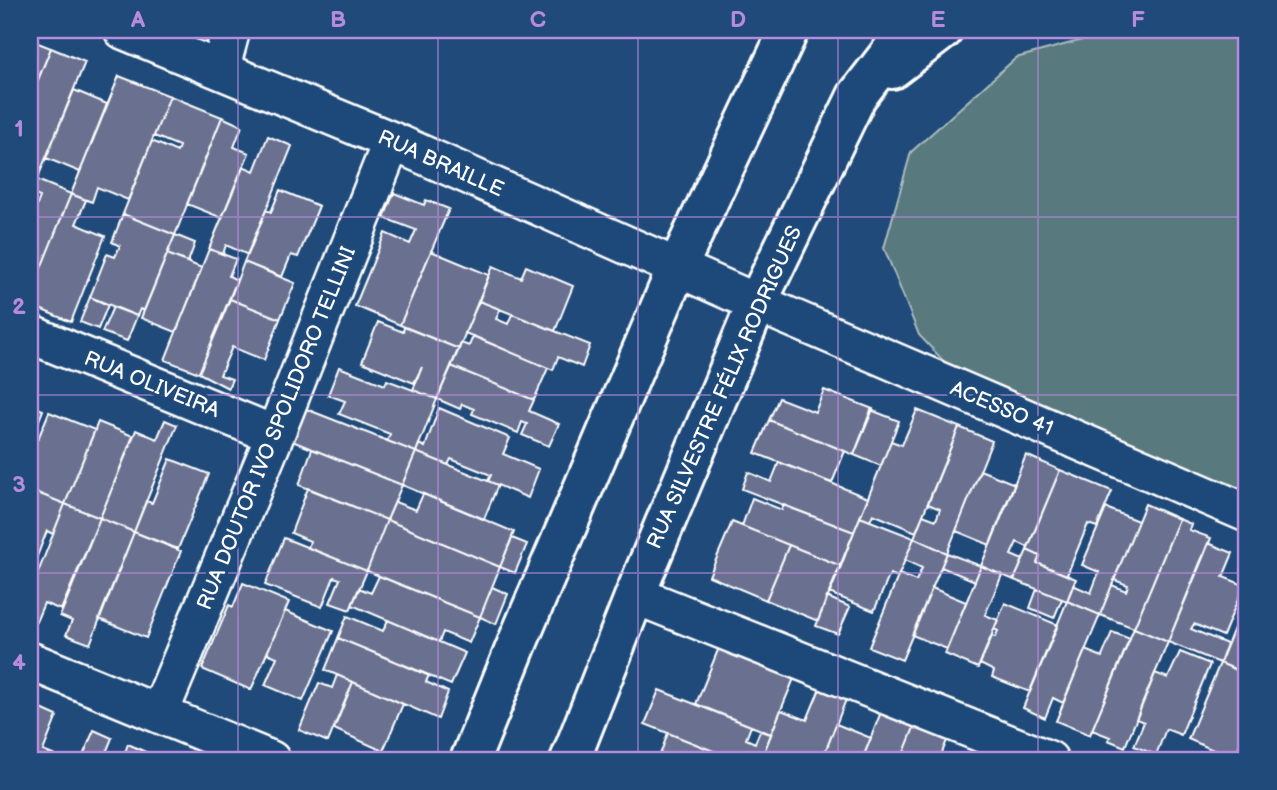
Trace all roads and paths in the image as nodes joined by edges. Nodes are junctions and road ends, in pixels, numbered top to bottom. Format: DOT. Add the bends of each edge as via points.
graph roads {
  1 [pos="123,30"];
  2 [pos="231,30"];
  3 [pos="789,30"];
  4 [pos="908,30"];
  5 [pos="943,30"];
  6 [pos="220,70"];
  7 [pos="857,96"];
  8 [pos="392,141"];
  9 [pos="677,268"];
  10 [pos="757,303"];
  11 [pos="30,334"];
  12 [pos="275,435"];
  13 [pos="1247,513"];
  14 [pos="635,595"];
  15 [pos="30,661"];
  16 [pos="159,714"];
  17 [pos="271,760"];
  18 [pos="470,760"];
  19 [pos="570,760"];
  20 [pos="1049,760"];
  1 -- 6 [label="street, RUA BRAILLE"];
  2 -- 6 [label="street"];
  3 -- 9 [label="street"];
  4 -- 7 [label="street, RUA SILVESTRE FÉLIX RODRIGUES"];
  5 -- 7 [label="street"];
  6 -- 8 [label="street, RUA BRAILLE"];
  7 -- 10 [label="street, RUA SILVESTRE FÉLIX RODRIGUES"];
  8 -- 9 [label="street, RUA BRAILLE"];
  8 -- 12 [label="street, RUA DOUTOR IVO SPOLIDORO TELLINI"];
  9 -- 10 [label="street, RUA BRAILLE"];
  9 -- 18 [label="street"];
  10 -- 13 [label="street, ACESSO 41"];
  10 -- 14 [label="street, RUA SILVESTRE FÉLIX RODRIGUES"];
  11 -- 12 [label="street, RUA OLIVEIRA"];
  12 -- 16 [label="street, RUA DOUTOR IVO SPOLIDORO TELLINI"];
  14 -- 19 [label="street, RUA SILVESTRE FÉLIX RODRIGUES"];
  14 -- 20 [label="street"];
  15 -- 16 [label="street"];
  16 -- 17 [label="street"];
}
